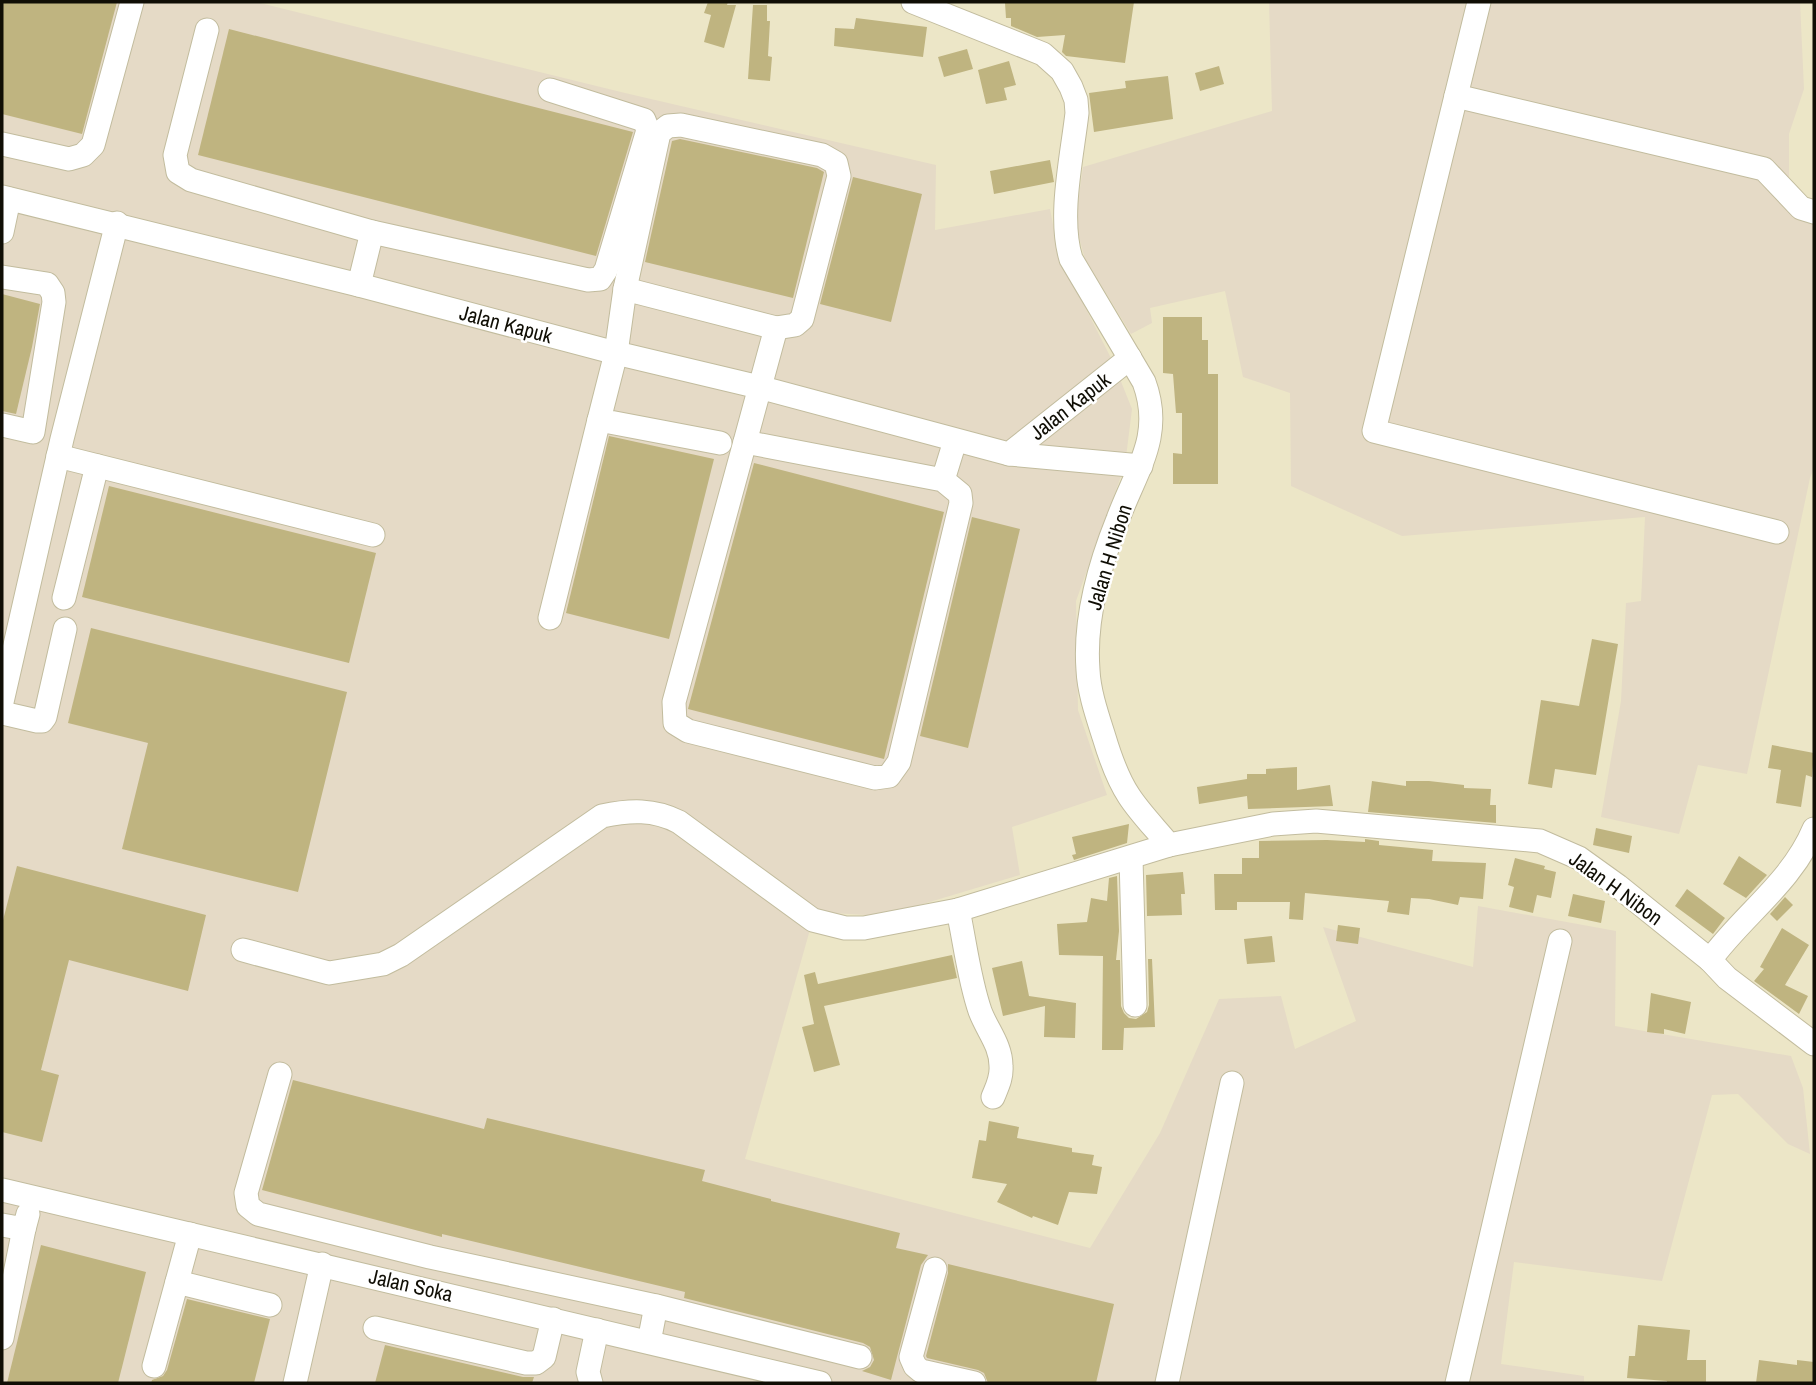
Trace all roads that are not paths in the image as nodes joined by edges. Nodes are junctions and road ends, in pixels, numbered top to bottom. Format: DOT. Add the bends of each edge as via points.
graph roads {
  1 [pos="132,2"];
  2 [pos="912,2"];
  3 [pos="1479,2"];
  4 [pos="207,30"];
  5 [pos="550,90"];
  6 [pos="1456,96"];
  7 [pos="2,144"];
  8 [pos="6,198"];
  9 [pos="1814,212"];
  10 [pos="117,223"];
  11 [pos="2,232"];
  12 [pos="372,232"];
  13 [pos="2,277"];
  14 [pos="359,285"];
  15 [pos="625,289"];
  16 [pos="776,328"];
  17 [pos="616,353"];
  18 [pos="1130,358"];
  19 [pos="759,387"];
  20 [pos="599,420"];
  21 [pos="2,425"];
  22 [pos="955,441"];
  23 [pos="745,442"];
  24 [pos="720,443"];
  25 [pos="1009,454"];
  26 [pos="58,456"];
  27 [pos="97,466"];
  28 [pos="1140,466"];
  29 [pos="943,480"];
  30 [pos="1777,532"];
  31 [pos="373,535"];
  32 [pos="64,598"];
  33 [pos="550,618"];
  34 [pos="65,629"];
  35 [pos="9,634"];
  36 [pos="2,702"];
  37 [pos="2,713"];
  38 [pos="1814,830"];
  39 [pos="1169,845"];
  40 [pos="1131,858"];
  41 [pos="958,910"];
  42 [pos="1560,942"];
  43 [pos="243,950"];
  44 [pos="1710,960"];
  45 [pos="1135,1005"];
  46 [pos="1814,1044"];
  47 [pos="279,1074"];
  48 [pos="1232,1083"];
  49 [pos="993,1097"];
  50 [pos="2,1190"];
  51 [pos="32,1197"];
  52 [pos="13,1227"];
  53 [pos="190,1234"];
  54 [pos="430,1257"];
  55 [pos="322,1264"];
  56 [pos="935,1269"];
  57 [pos="177,1282"];
  58 [pos="420,1288"];
  59 [pos="271,1305"];
  60 [pos="656,1306"];
  61 [pos="553,1319"];
  62 [pos="375,1328"];
  63 [pos="597,1330"];
  64 [pos="2,1338"];
  65 [pos="649,1342"];
  66 [pos="860,1357"];
  67 [pos="154,1366"];
  68 [pos="749,1375"];
  69 [pos="295,1383"];
  70 [pos="591,1383"];
  71 [pos="820,1383"];
  72 [pos="974,1383"];
  73 [pos="1167,1383"];
  74 [pos="1457,1383"];
  1 -- 7 [label="street" via="93,145 83,155 69,159"];
  2 -- 18 [label="street, Jalan H Nibon" via="1043,54 1062,71 1077,113 1065,219 1067,245"];
  3 -- 6 [label="street"];
  4 -- 12 [label="street" via="174,155 178,172 191,180"];
  5 -- 12 [label="street" via="644,120 648,130 600,279"];
  6 -- 9 [label="street" via="1764,169 1801,208"];
  6 -- 30 [label="street" via="1374,431"];
  8 -- 10 [label="street, Jalan Kapuk"];
  8 -- 11 [label="street"];
  10 -- 14 [label="street, Jalan Kapuk"];
  10 -- 26 [label="street"];
  12 -- 14 [label="street"];
  13 -- 21 [label="street" via="47,284 54,302 33,432"];
  14 -- 17 [label="street, Jalan Kapuk"];
  15 -- 16 [label="street"];
  15 -- 16 [label="street" via="659,133 668,126 822,156 836,163 839,176 802,319"];
  15 -- 17 [label="street"];
  16 -- 19 [label="street"];
  17 -- 19 [label="street, Jalan Kapuk"];
  17 -- 20 [label="street"];
  18 -- 25 [label="street, Jalan Kapuk"];
  18 -- 28 [label="street, Jalan H Nibon" via="1144,383 1152,416"];
  19 -- 22 [label="street, Jalan Kapuk"];
  19 -- 23 [label="street"];
  20 -- 24 [label="street"];
  20 -- 33 [label="street"];
  22 -- 25 [label="street, Jalan Kapuk"];
  22 -- 29 [label="street"];
  23 -- 29 [label="street"];
  23 -- 29 [label="street" via="674,702 675,723 688,731 875,778 889,776 899,762 961,503 957,489"];
  25 -- 28 [label="street, Jalan Kapuk"];
  26 -- 27 [label="street"];
  26 -- 35 [label="street"];
  27 -- 31 [label="street"];
  27 -- 32 [label="street"];
  28 -- 39 [label="street, Jalan H Nibon" via="1098,577 1088,629 1088,670 1095,710 1116,772 1129,796"];
  34 -- 37 [label="street" via="42,721"];
  35 -- 36 [label="street"];
  38 -- 44 [label="street" via="1771,894"];
  39 -- 40 [label="street"];
  39 -- 44 [label="street, Jalan H Nibon" via="1273,824 1316,821 1540,841 1579,858"];
  40 -- 41 [label="street"];
  40 -- 45 [label="street"];
  41 -- 43 [label="street" via="864,928 821,923 679,822 662,813 624,811 603,816 383,964 329,973"];
  41 -- 49 [label="street" via="979,1008 1000,1056 1000,1082"];
  42 -- 74 [label="street"];
  44 -- 46 [label="street, Jalan H Nibon"];
  47 -- 54 [label="street" via="246,1193 248,1206 258,1214"];
  48 -- 73 [label="street"];
  50 -- 51 [label="street, Jalan Soka"];
  51 -- 52 [label="street"];
  51 -- 53 [label="street, Jalan Soka"];
  52 -- 64 [label="street"];
  53 -- 55 [label="street, Jalan Soka"];
  53 -- 57 [label="street"];
  54 -- 58 [label="street"];
  54 -- 60 [label="street"];
  55 -- 58 [label="street, Jalan Soka"];
  55 -- 69 [label="street"];
  56 -- 72 [label="street" via="911,1357 922,1371"];
  57 -- 59 [label="street"];
  57 -- 67 [label="street"];
  58 -- 61 [label="street, Jalan Soka"];
  60 -- 65 [label="street"];
  60 -- 66 [label="street"];
  61 -- 62 [label="street" via="544,1357 536,1363"];
  61 -- 63 [label="street, Jalan Soka"];
  63 -- 65 [label="street, Jalan Soka"];
  63 -- 70 [label="street" via="588,1372"];
  65 -- 68 [label="street, Jalan Soka"];
  68 -- 71 [label="street, Jalan Soka"];
}
